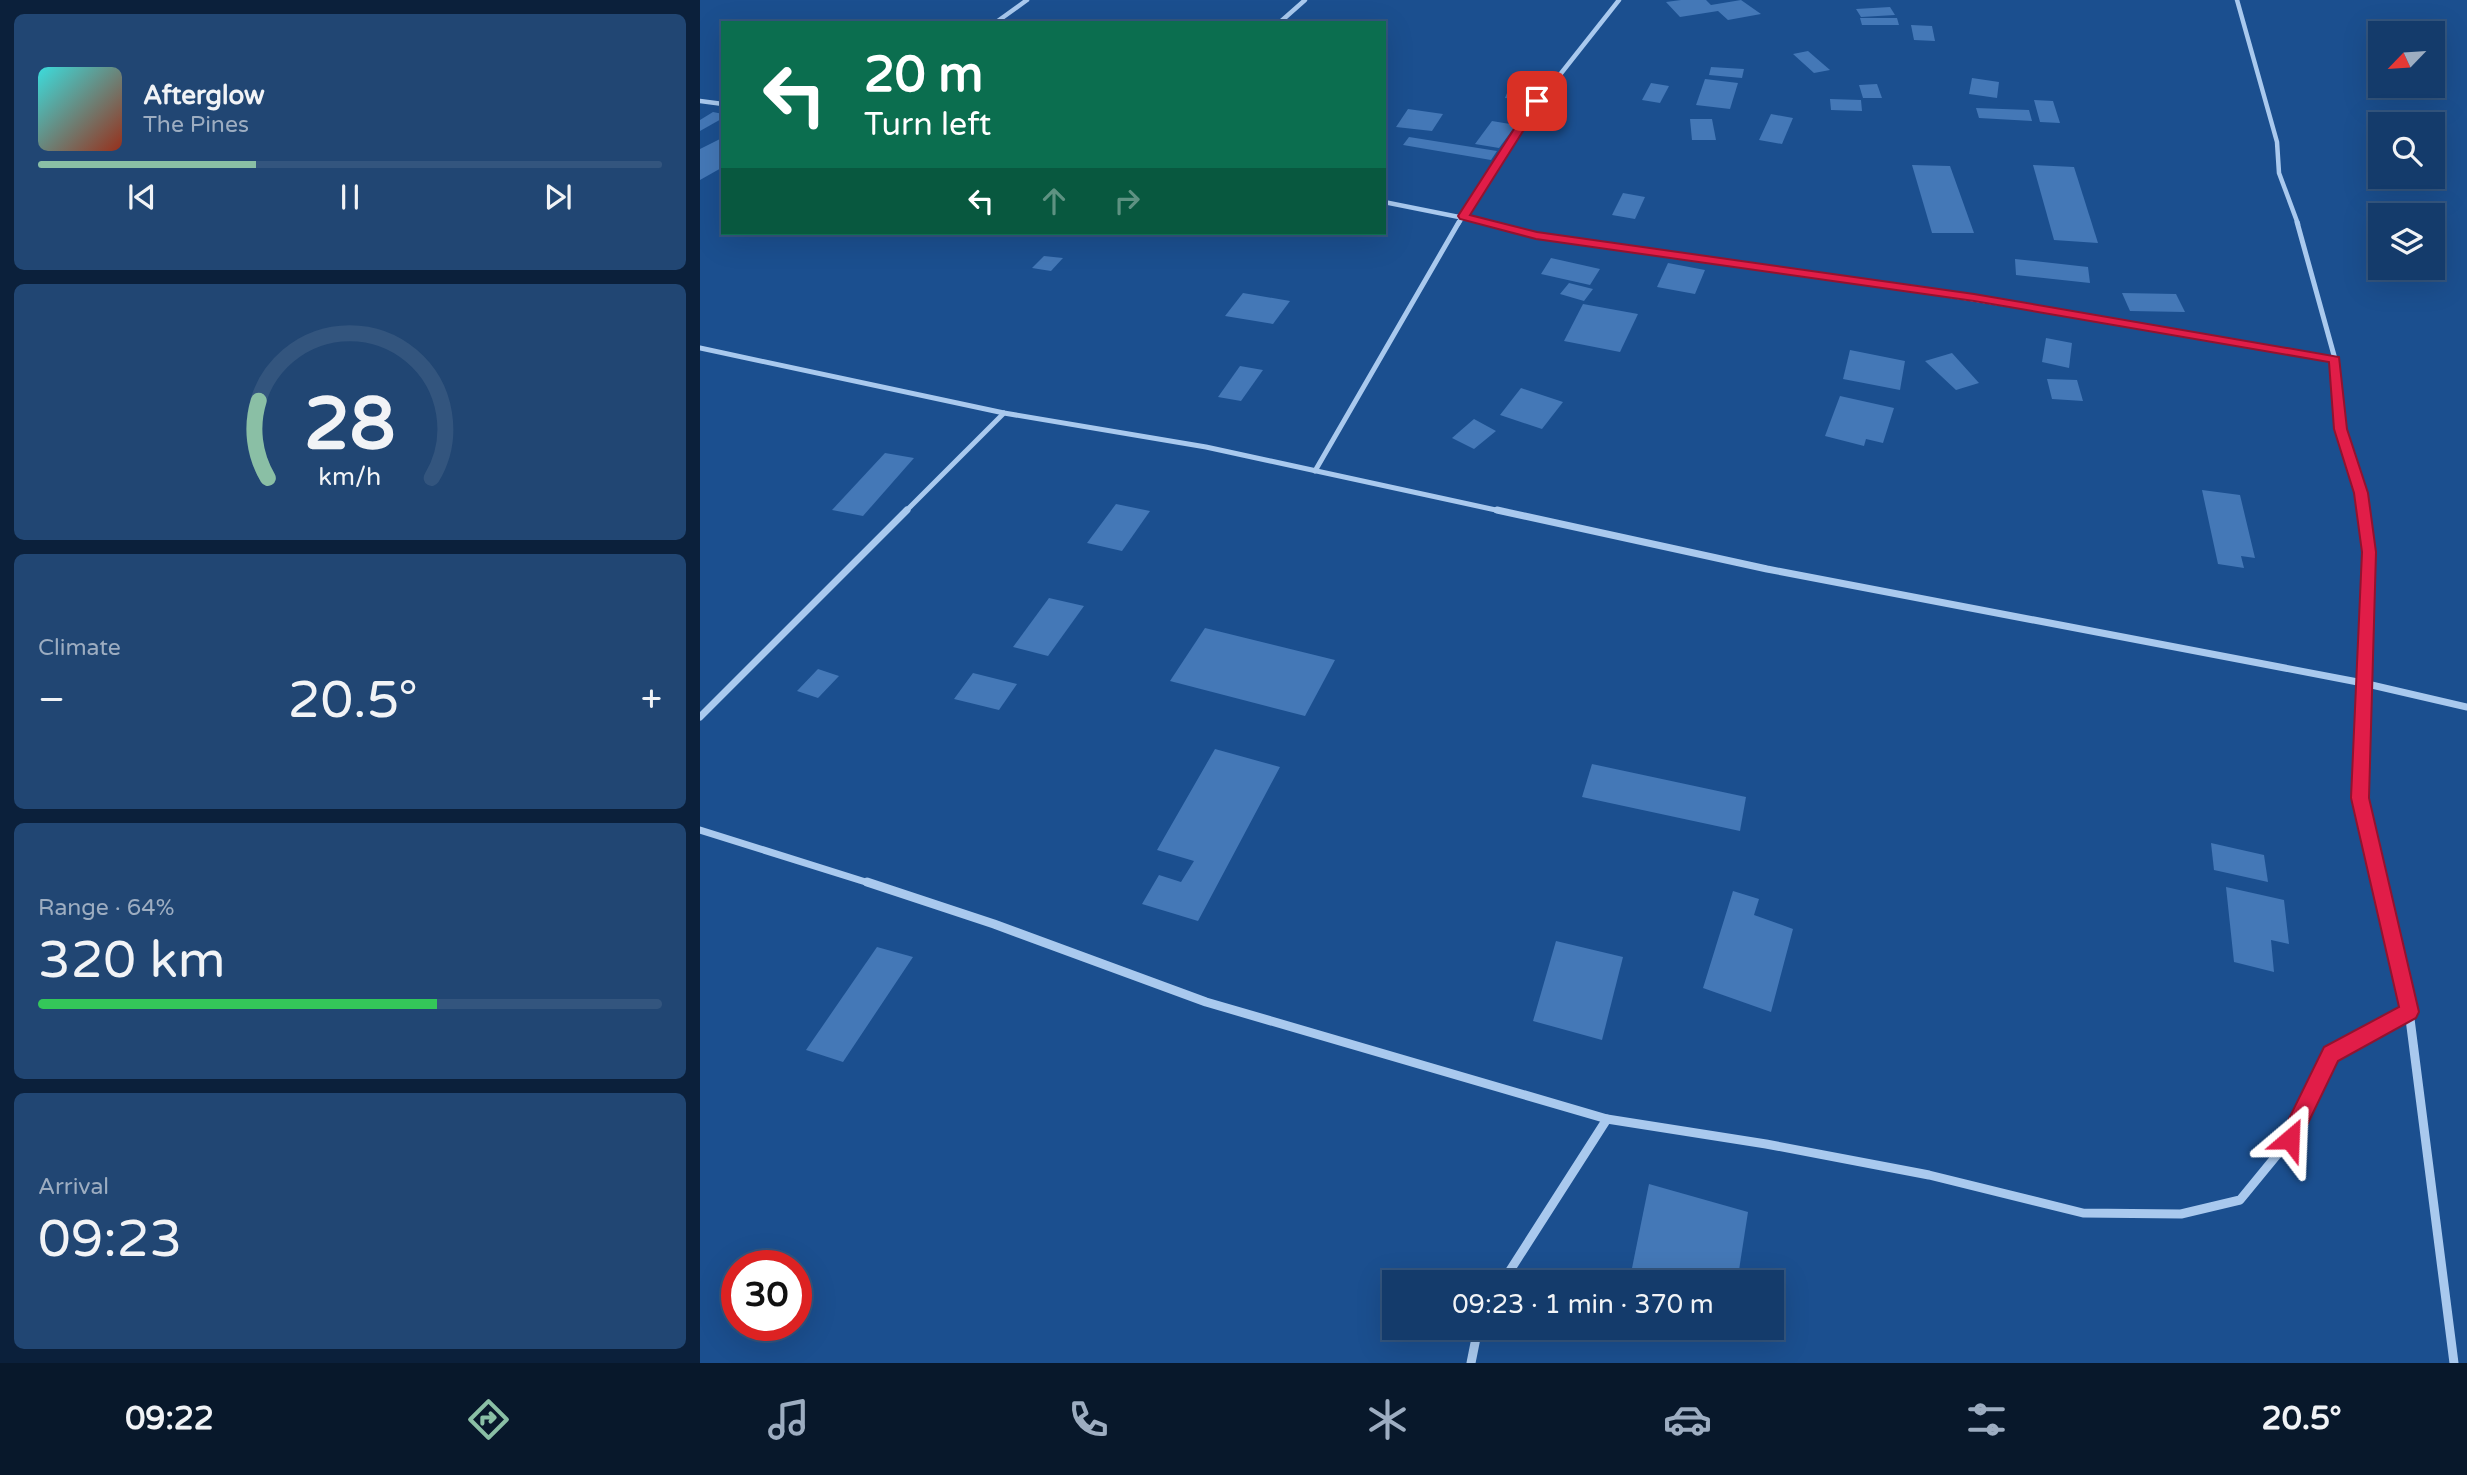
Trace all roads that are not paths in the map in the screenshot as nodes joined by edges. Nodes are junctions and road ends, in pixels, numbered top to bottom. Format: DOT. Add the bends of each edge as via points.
graph roads {
  1 [pos="1027,0"];
  2 [pos="1305,0"];
  3 [pos="1619,0"];
  4 [pos="2237,0"];
  5 [pos="998,21"];
  6 [pos="1281,21"];
  7 [pos="700,101"];
  8 [pos="721,104"];
  9 [pos="1386,202"];
  10 [pos="1464,216"];
  11 [pos="700,348"];
  12 [pos="2335,359"];
  13 [pos="1004,413"];
  14 [pos="1315,471"];
  15 [pos="2363,683"];
  16 [pos="2467,708"];
  17 [pos="700,717"];
  18 [pos="700,830"];
  19 [pos="2409,1012"];
  20 [pos="1608,1119"];
  21 [pos="1510,1270"];
  22 [pos="1476,1340"];
  23 [pos="1471,1363"];
  24 [pos="2454,1363"];
  1 -- 5 [label="street"];
  2 -- 6 [label="street"];
  3 -- 10 [label="street" via="1537,101"];
  4 -- 12 [label="street" via="2277,142 2279,173 2318,287"];
  7 -- 8 [label="street"];
  9 -- 10 [label="street"];
  10 -- 12 [label="street" via="1536,235 1974,298"];
  10 -- 14 [label="street"];
  11 -- 13 [label="street"];
  12 -- 15 [label="street" via="2340,429 2361,493 2369,552"];
  13 -- 14 [label="street" via="1206,447"];
  13 -- 17 [label="street"];
  14 -- 15 [label="street" via="1767,569"];
  15 -- 16 [label="street"];
  15 -- 19 [label="street" via="2360,798"];
  18 -- 20 [label="street" via="994,924 1206,1002"];
  19 -- 20 [label="street" via="2331,1054 2290,1139 2240,1200 2181,1214 2083,1213 1930,1175"];
  19 -- 24 [label="street"];
  20 -- 21 [label="street"];
  22 -- 23 [label="street"];
}
